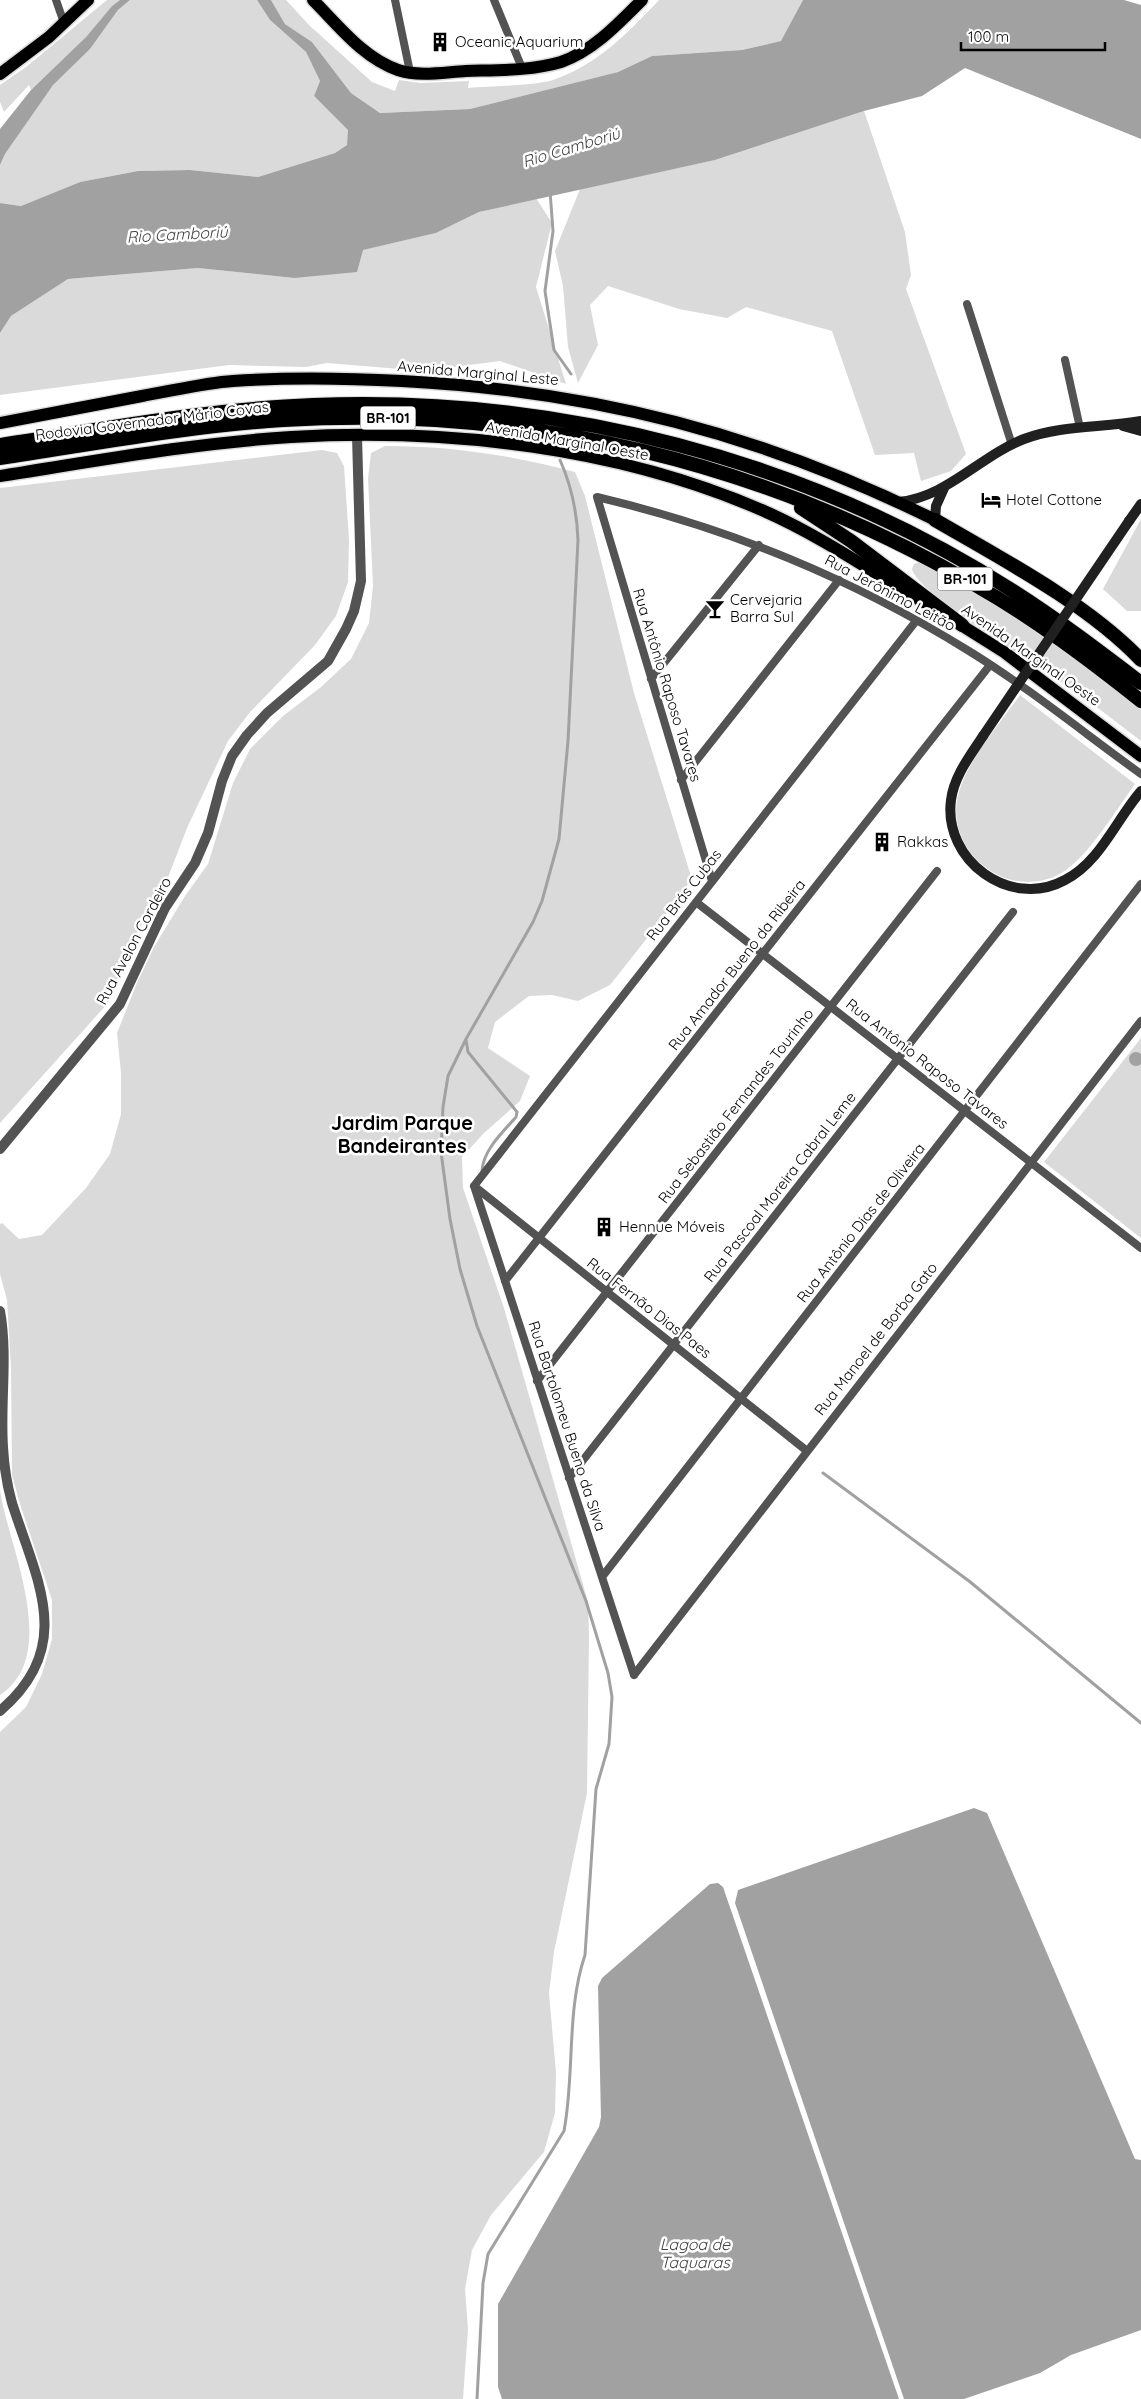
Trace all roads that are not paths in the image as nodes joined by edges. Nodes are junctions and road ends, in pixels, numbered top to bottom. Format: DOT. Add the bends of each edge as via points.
graph roads {
  1 [pos="56,0"];
  2 [pos="88,0"];
  3 [pos="313,0"];
  4 [pos="395,0"];
  5 [pos="494,0"];
  6 [pos="642,0"];
  7 [pos="64,24"];
  8 [pos="522,68"];
  9 [pos="410,72"];
  10 [pos="0,74"];
  11 [pos="967,304"];
  12 [pos="1064,360"];
  13 [pos="1141,421"];
  14 [pos="0,422"];
  15 [pos="1114,424"];
  16 [pos="1080,428"];
  17 [pos="1141,430"];
  18 [pos="357,436"];
  19 [pos="0,445"];
  20 [pos="1012,445"];
  21 [pos="0,458"];
  22 [pos="0,476"];
  23 [pos="945,486"];
  24 [pos="770,489"];
  25 [pos="597,498"];
  26 [pos="898,502"];
  27 [pos="1141,504"];
  28 [pos="935,520"];
  29 [pos="759,545"];
  30 [pos="839,580"];
  31 [pos="916,621"];
  32 [pos="962,625"];
  33 [pos="1141,660"];
  34 [pos="990,665"];
  35 [pos="651,679"];
  36 [pos="1141,683"];
  37 [pos="1141,701"];
  38 [pos="1141,756"];
  39 [pos="1141,774"];
  40 [pos="681,780"];
  41 [pos="1141,790"];
  42 [pos="937,872"];
  43 [pos="712,881"];
  44 [pos="1141,884"];
  45 [pos="696,902"];
  46 [pos="1013,912"];
  47 [pos="762,954"];
  48 [pos="831,1007"];
  49 [pos="1141,1022"];
  50 [pos="898,1059"];
  51 [pos="965,1112"];
  52 [pos="0,1148"];
  53 [pos="1031,1162"];
  54 [pos="474,1186"];
  55 [pos="539,1238"];
  56 [pos="1141,1248"];
  57 [pos="505,1281"];
  58 [pos="607,1292"];
  59 [pos="0,1311"];
  60 [pos="674,1345"];
  61 [pos="537,1380"];
  62 [pos="741,1398"];
  63 [pos="807,1451"];
  64 [pos="569,1478"];
  65 [pos="602,1577"];
  66 [pos="634,1675"];
  67 [pos="0,1712"];
  1 -- 7 [label="street"];
  2 -- 7 [label="main road"];
  3 -- 9 [label="main road" via="375,58"];
  4 -- 9 [label="street"];
  5 -- 8 [label="street"];
  6 -- 8 [label="main road" via="606,34 576,55 553,64"];
  7 -- 10 [label="main road"];
  8 -- 9 [label="main road"];
  11 -- 20 [label="street"];
  12 -- 16 [label="street"];
  13 -- 15 [label="main road"];
  14 -- 26 [label="main road, Avenida Marginal Leste" via="231,381 343,379 440,383 528,392 662,417 792,457"];
  15 -- 16 [label="main road"];
  15 -- 17 [label="main road"];
  16 -- 20 [label="main road" via="1034,436"];
  18 -- 22 [label="main road, Avenida Marginal Oeste" via="215,444"];
  18 -- 32 [label="main road, Avenida Marginal Oeste" via="449,439 542,450 646,470 689,483 734,498 796,526"];
  18 -- 52 [label="street, Rua Avelon Cordeiro" via="361,581 346,629 328,661 267,713 232,756 195,864 165,908 120,1004"];
  19 -- 36 [label="highway, Rodovia Governador Mário Covas / BR-101" via="228,411 348,404 490,410 610,429 762,471 894,526 1011,590"];
  20 -- 23 [label="main road"];
  21 -- 24 [label="highway, Rodovia Governador Mário Covas / BR-101" via="232,425 329,418 408,418 500,424 585,438 662,455"];
  23 -- 26 [label="main road" via="919,498"];
  23 -- 28 [label="main road" via="936,506"];
  24 -- 32 [label="highway" via="833,528"];
  24 -- 37 [label="highway, Rodovia Governador Mário Covas / BR-101" via="886,537 977,586 1062,640"];
  25 -- 29 [label="street, Rua Jerônimo Leitão" via="682,518"];
  25 -- 35 [label="street, Rua Antônio Raposo Tavares"];
  26 -- 28 [label="main road, Avenida Marginal Leste"];
  27 -- 41 [label="main road, bridge" via="963,766 954,783 950,816 958,845 975,868 1002,884 1045,888 1077,874 1090,861"];
  28 -- 33 [label="highway" via="1060,596 1111,632"];
  29 -- 30 [label="street, Rua Jerônimo Leitão"];
  29 -- 35 [label="street"];
  30 -- 31 [label="street, Rua Jerônimo Leitão"];
  30 -- 40 [label="street"];
  31 -- 34 [label="street, Rua Jerônimo Leitão"];
  31 -- 43 [label="street, Rua Brás Cubas"];
  32 -- 38 [label="main road, Avenida Marginal Oeste"];
  34 -- 39 [label="street, Rua Jerônimo Leitão"];
  34 -- 47 [label="street, Rua Amador Bueno da Ribeira"];
  35 -- 40 [label="street, Rua Antônio Raposo Tavares"];
  40 -- 43 [label="street, Rua Antônio Raposo Tavares"];
  42 -- 48 [label="street, Rua Sebastião Fernandes Tourinho"];
  43 -- 45 [label="street, Rua Brás Cubas"];
  44 -- 51 [label="street, Rua Antônio Dias de Oliveira"];
  45 -- 47 [label="street, Rua Antônio Raposo Tavares"];
  45 -- 54 [label="street, Rua Brás Cubas"];
  46 -- 50 [label="street, Rua Pascoal Moreira Cabral Leme"];
  47 -- 48 [label="street, Rua Antônio Raposo Tavares"];
  47 -- 55 [label="street, Rua Amador Bueno da Ribeira"];
  48 -- 50 [label="street, Rua Antônio Raposo Tavares"];
  48 -- 58 [label="street, Rua Sebastião Fernandes Tourinho"];
  49 -- 53 [label="street, Rua Manoel de Borba Gato"];
  50 -- 51 [label="street, Rua Antônio Raposo Tavares"];
  50 -- 60 [label="street, Rua Pascoal Moreira Cabral Leme"];
  51 -- 53 [label="street, Rua Antônio Raposo Tavares"];
  51 -- 62 [label="street, Rua Antônio Dias de Oliveira"];
  53 -- 56 [label="street, Rua Antônio Raposo Tavares"];
  53 -- 63 [label="street, Rua Manoel de Borba Gato"];
  54 -- 55 [label="street, Rua Fernão Dias Paes"];
  54 -- 57 [label="street, Rua Bartolomeu Bueno da Silva"];
  55 -- 57 [label="street, Rua Amador Bueno da Ribeira"];
  55 -- 58 [label="street, Rua Fernão Dias Paes"];
  57 -- 61 [label="street, Rua Bartolomeu Bueno da Silva"];
  58 -- 60 [label="street, Rua Fernão Dias Paes"];
  58 -- 61 [label="street, Rua Sebastião Fernandes Tourinho"];
  59 -- 67 [label="street" via="3,1329 1,1413 7,1482 42,1593 46,1623 40,1655 27,1681"];
  60 -- 62 [label="street, Rua Fernão Dias Paes"];
  60 -- 64 [label="street, Rua Pascoal Moreira Cabral Leme"];
  61 -- 64 [label="street, Rua Bartolomeu Bueno da Silva"];
  62 -- 63 [label="street, Rua Fernão Dias Paes"];
  62 -- 65 [label="street, Rua Antônio Dias de Oliveira"];
  63 -- 66 [label="street, Rua Manoel de Borba Gato"];
  64 -- 65 [label="street, Rua Bartolomeu Bueno da Silva"];
  65 -- 66 [label="street, Rua Bartolomeu Bueno da Silva"];
}
